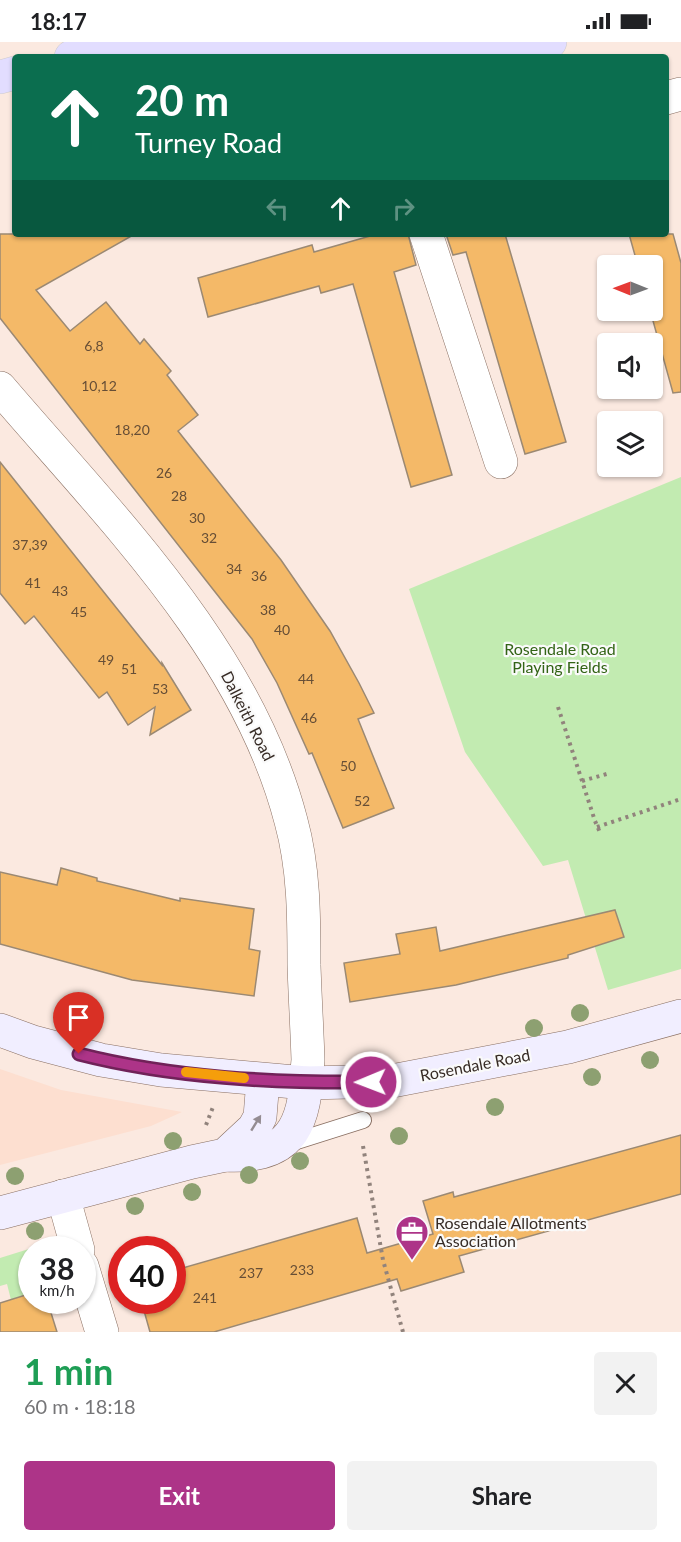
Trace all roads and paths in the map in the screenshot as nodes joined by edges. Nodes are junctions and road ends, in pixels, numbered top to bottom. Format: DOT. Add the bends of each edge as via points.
graph roads {
  1 [pos="550,42"];
  2 [pos="225,52"];
  3 [pos="82,54"];
  4 [pos="344,54"];
  5 [pos="493,54"];
  6 [pos="427,237"];
  7 [pos="0,388"];
  8 [pos="501,462"];
  9 [pos="558,707"];
  10 [pos="609,773"];
  11 [pos="582,781"];
  12 [pos="681,799"];
  13 [pos="597,826"];
  14 [pos="601,835"];
  15 [pos="681,1016"];
  16 [pos="0,1030"];
  17 [pos="263,1080"];
  18 [pos="306,1083"];
  19 [pos="360,1121"];
  20 [pos="275,1148"];
  21 [pos="225,1155"];
  22 [pos="63,1196"];
  23 [pos="0,1213"];
  24 [pos="74,1236"];
  25 [pos="96,1312"];
  26 [pos="102,1332"];
  27 [pos="404,1332"];
  1 -- 5 [label="main road"];
  2 -- 3 [label="main road" via="96,50"];
  2 -- 4 [label="main road"];
  6 -- 8 [label="street"];
  7 -- 18 [label="street, Dalkeith Road" via="178,597 240,694 277,775 292,822 300,870"];
  9 -- 11 [label="path"];
  10 -- 11 [label="path"];
  11 -- 13 [label="path"];
  12 -- 13 [label="path"];
  13 -- 14 [label="path"];
  15 -- 18 [label="street, Rosendale Road" via="568,1047 402,1079"];
  16 -- 17 [label="street, Rosendale Road" via="101,1060"];
  17 -- 18 [label="street, Rosendale Road"];
  21 -- 17 [label="street, one-way" via="254,1128 260,1117"];
  18 -- 20 [label="street" via="301,1119"];
  19 -- 20 [label="lane"];
  19 -- 27 [label="path" via="383,1260"];
  20 -- 21 [label="street" via="249,1156"];
  21 -- 22 [label="street"];
  22 -- 23 [label="street"];
  22 -- 24 [label="street"];
  25 -- 26 [label="street"];
}
